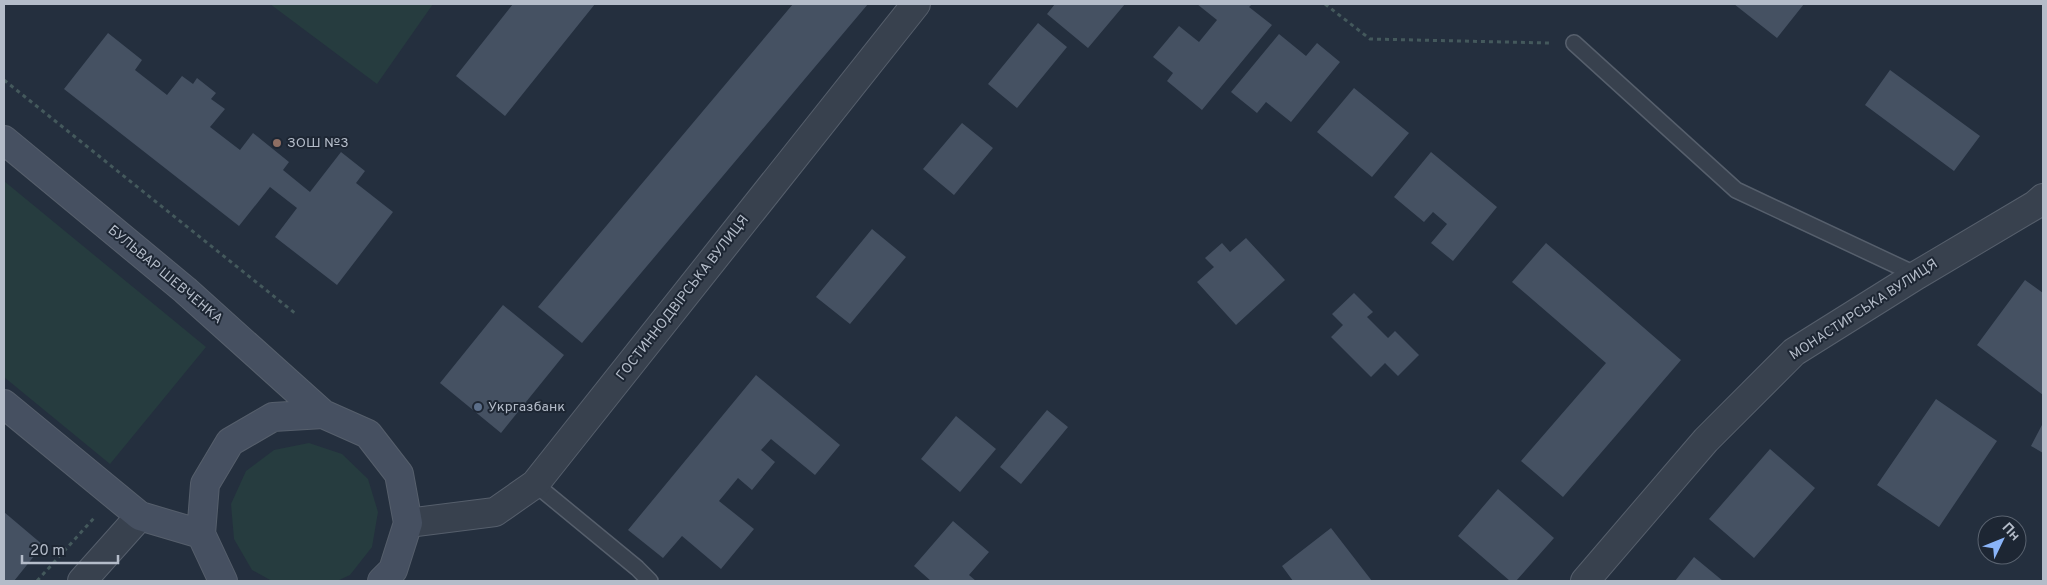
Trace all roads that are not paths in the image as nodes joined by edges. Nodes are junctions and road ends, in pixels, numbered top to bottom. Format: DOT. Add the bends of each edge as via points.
graph roads {
  1 [pos="916,4"];
  2 [pos="1574,43"];
  3 [pos="4,140"];
  4 [pos="2043,198"];
  5 [pos="1917,275"];
  6 [pos="4,404"];
  7 [pos="322,414"];
  8 [pos="535,484"];
  9 [pos="140,516"];
  10 [pos="408,523"];
  11 [pos="201,534"];
  12 [pos="82,581"];
  13 [pos="223,581"];
  14 [pos="382,581"];
  15 [pos="650,581"];
  16 [pos="1585,581"];
  1 -- 8 [label="street, ГОСТИННОДВІРСЬКА ВУЛИЦЯ"];
  2 -- 5 [label="lane" via="1736,190"];
  3 -- 7 [label="main road, БУЛЬВАР ШЕВЧЕНКА" via="185,290"];
  4 -- 5 [label="street, МОНАСТИРСЬКА ВУЛИЦЯ"];
  5 -- 16 [label="street, МОНАСТИРСЬКА ВУЛИЦЯ" via="1794,352 1706,440"];
  6 -- 9 [label="main road"];
  7 -- 10 [label="main road, БУЛЬВАР ШЕВЧЕНКА" via="368,434 399,474"];
  7 -- 11 [label="main road, БУЛЬВАР ШЕВЧЕНКА" via="273,416 230,442 204,484"];
  8 -- 10 [label="street, ГОСТИННОДВІРСЬКА ВУЛИЦЯ" via="495,512"];
  8 -- 15 [label="lane"];
  9 -- 11 [label="main road"];
  9 -- 12 [label="street"];
  10 -- 14 [label="main road, БУЛЬВАР ШЕВЧЕНКА" via="393,570"];
  11 -- 13 [label="main road, БУЛЬВАР ШЕВЧЕНКА"];
}
